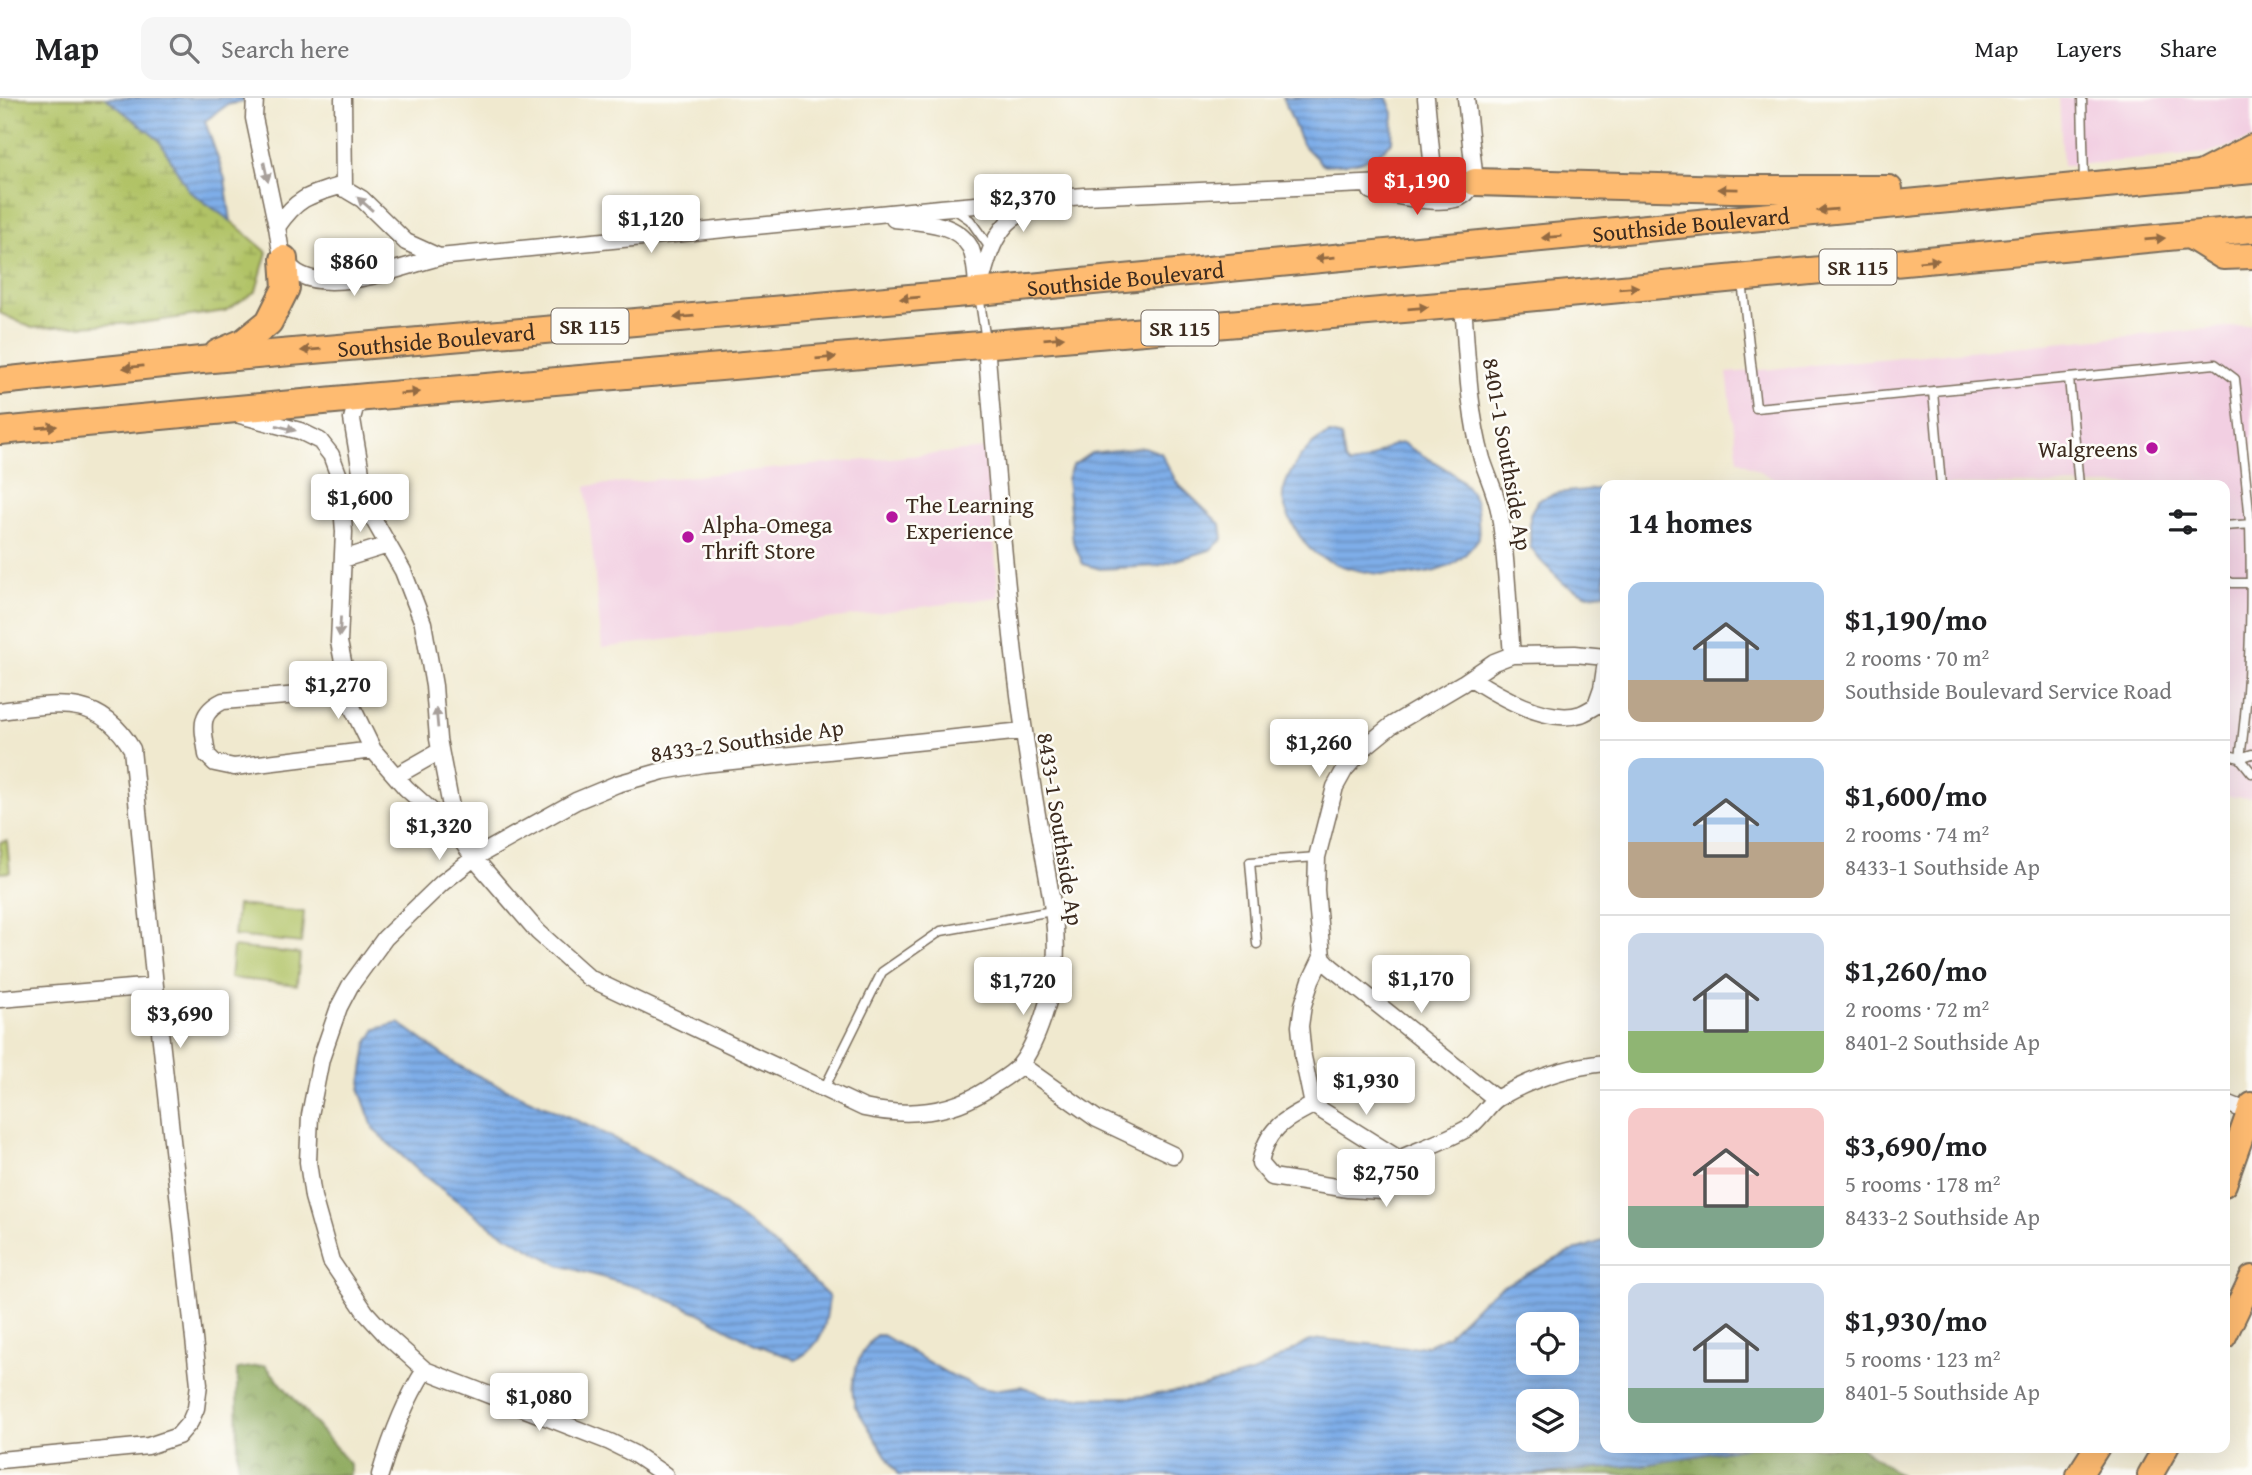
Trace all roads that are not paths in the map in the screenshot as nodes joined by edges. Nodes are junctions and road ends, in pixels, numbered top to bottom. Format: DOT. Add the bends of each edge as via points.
graph roads {
  1 [pos="255,98"];
  2 [pos="343,98"];
  3 [pos="1426,98"];
  4 [pos="1466,98"];
  5 [pos="2082,98"];
  6 [pos="2252,147"];
  7 [pos="2252,170"];
  8 [pos="2197,175"];
  9 [pos="1434,181"];
  10 [pos="1475,182"];
  11 [pos="1338,186"];
  12 [pos="2084,186"];
  13 [pos="344,189"];
  14 [pos="2041,190"];
  15 [pos="1084,196"];
  16 [pos="951,207"];
  17 [pos="860,216"];
  18 [pos="277,227"];
  19 [pos="2252,229"];
  20 [pos="2189,236"];
  21 [pos="991,251"];
  22 [pos="2252,256"];
  23 [pos="439,257"];
  24 [pos="284,259"];
  25 [pos="1742,278"];
  26 [pos="978,292"];
  27 [pos="1463,304"];
  28 [pos="986,344"];
  29 [pos="201,360"];
  30 [pos="2069,378"];
  31 [pos="0,381"];
  32 [pos="1933,391"];
  33 [pos="367,397"];
  34 [pos="220,410"];
  35 [pos="0,431"];
  36 [pos="1941,480"];
  37 [pos="2079,480"];
  38 [pos="2251,524"];
  39 [pos="2230,526"];
  40 [pos="388,545"];
  41 [pos="343,559"];
  42 [pos="2230,582"];
  43 [pos="2252,583"];
  44 [pos="1512,655"];
  45 [pos="1600,656"];
  46 [pos="1471,678"];
  47 [pos="349,691"];
  48 [pos="1600,694"];
  49 [pos="0,711"];
  50 [pos="1023,731"];
  51 [pos="373,750"];
  52 [pos="440,751"];
  53 [pos="2252,754"];
  54 [pos="2230,756"];
  55 [pos="2240,758"];
  56 [pos="2252,773"];
  57 [pos="396,776"];
  58 [pos="456,833"];
  59 [pos="1317,857"];
  60 [pos="474,858"];
  61 [pos="1052,911"];
  62 [pos="1257,944"];
  63 [pos="1322,957"];
  64 [pos="155,986"];
  65 [pos="0,999"];
  66 [pos="1600,1064"];
  67 [pos="1021,1065"];
  68 [pos="824,1089"];
  69 [pos="1496,1099"];
  70 [pos="2230,1104"];
  71 [pos="1313,1105"];
  72 [pos="2251,1110"];
  73 [pos="1174,1155"];
  74 [pos="1399,1159"];
  75 [pos="2230,1168"];
  76 [pos="2252,1278"];
  77 [pos="2230,1324"];
  78 [pos="425,1370"];
  79 [pos="2093,1453"];
  80 [pos="2163,1453"];
  81 [pos="0,1460"];
  82 [pos="380,1475"];
  83 [pos="665,1475"];
  84 [pos="2079,1475"];
  85 [pos="2150,1475"];
  1 -- 18 [label="street, one-way" via="254,118"];
  2 -- 13 [label="street"];
  3 -- 9 [label="street"];
  4 -- 10 [label="street"];
  5 -- 12 [label="lane"];
  6 -- 8 [label="main road"];
  7 -- 8 [label="highway, Southside Boulevard / SR 115"];
  8 -- 12 [label="highway, Southside Boulevard / SR 115"];
  9 -- 10 [label="street"];
  9 -- 11 [label="street"];
  10 -- 11 [label="street" via="1464,195 1450,201"];
  14 -- 10 [label="highway, one-way"];
  11 -- 15 [label="street"];
  12 -- 14 [label="highway, Southside Boulevard / SR 115"];
  13 -- 18 [label="street" via="340,186 308,195 290,208"];
  23 -- 13 [label="street, one-way" via="406,242 362,199"];
  14 -- 26 [label="highway, Southside Boulevard / SR 115, one-way"];
  15 -- 16 [label="street"];
  15 -- 21 [label="street" via="1019,214 1007,224"];
  16 -- 17 [label="street"];
  16 -- 21 [label="lane" via="970,220"];
  17 -- 23 [label="street"];
  17 -- 26 [label="street" via="932,223 955,231 970,248"];
  18 -- 24 [label="street"];
  19 -- 20 [label="highway, SR 115"];
  20 -- 22 [label="main road" via="2223,257"];
  25 -- 20 [label="highway, SR 115, one-way"];
  21 -- 26 [label="street"];
  23 -- 24 [label="street" via="332,283 303,278"];
  24 -- 29 [label="highway" via="286,288 269,322 244,342"];
  27 -- 25 [label="highway, SR 115, one-way"];
  25 -- 32 [label="lane" via="1756,408"];
  26 -- 28 [label="lane"];
  26 -- 29 [label="highway, Southside Boulevard / SR 115, one-way"];
  28 -- 27 [label="highway, SR 115, one-way"];
  27 -- 44 [label="street, 8401-1 Southside Ap" via="1470,392 1482,458 1500,515"];
  33 -- 28 [label="highway, SR 115, one-way"];
  28 -- 50 [label="street, 8433-1 Southside Ap" via="1003,560"];
  29 -- 31 [label="highway, Southside Boulevard / SR 115, one-way"];
  30 -- 32 [label="lane"];
  30 -- 37 [label="lane"];
  30 -- 38 [label="lane" via="2215,364 2235,379"];
  32 -- 36 [label="lane"];
  33 -- 34 [label="highway, SR 115"];
  33 -- 40 [label="street" via="355,408 352,419 356,454 366,508"];
  35 -- 34 [label="highway, SR 115, one-way"];
  34 -- 41 [label="street, one-way" via="300,431 320,441 340,479"];
  38 -- 39 [label="lane"];
  38 -- 43 [label="lane"];
  40 -- 41 [label="street"];
  52 -- 40 [label="street, one-way" via="423,623"];
  41 -- 47 [label="street, one-way" via="339,642"];
  42 -- 43 [label="lane"];
  43 -- 55 [label="lane"];
  44 -- 45 [label="street"];
  44 -- 46 [label="street"];
  46 -- 48 [label="street" via="1501,698 1557,716 1579,715 1596,706"];
  46 -- 59 [label="street" via="1392,725 1345,769 1335,787"];
  47 -- 51 [label="street"];
  47 -- 51 [label="street" via="223,701 210,707 203,720 207,755 215,763 234,767"];
  49 -- 64 [label="street" via="42,706 95,710 116,725 132,748"];
  50 -- 60 [label="street, 8433-2 Southside Ap" via="663,771 576,801"];
  50 -- 61 [label="street, 8433-1 Southside Ap"];
  51 -- 57 [label="street"];
  52 -- 57 [label="street"];
  52 -- 58 [label="street"];
  53 -- 55 [label="lane"];
  54 -- 55 [label="lane"];
  55 -- 56 [label="lane"];
  57 -- 58 [label="street"];
  58 -- 60 [label="street"];
  59 -- 62 [label="lane" via="1250,862"];
  59 -- 63 [label="street"];
  60 -- 68 [label="street" via="538,932 589,978"];
  60 -- 78 [label="street, 8433-2 Southside Ap" via="401,921 350,986 321,1059 310,1115 308,1162 313,1197 331,1261 366,1313"];
  61 -- 67 [label="street, 8433-1 Southside Ap" via="1052,983"];
  61 -- 68 [label="lane" via="941,931 882,972"];
  63 -- 69 [label="street"];
  63 -- 71 [label="street" via="1303,1005 1300,1026"];
  64 -- 65 [label="street"];
  64 -- 81 [label="street" via="199,1384 196,1408 178,1436 148,1446"];
  66 -- 69 [label="street" via="1549,1074"];
  67 -- 68 [label="street" via="973,1098 923,1112 864,1108"];
  67 -- 73 [label="street" via="1097,1119"];
  69 -- 74 [label="street" via="1465,1129"];
  70 -- 72 [label="street"];
  71 -- 74 [label="street"];
  71 -- 74 [label="street" via="1275,1127 1268,1138 1260,1163 1272,1177 1382,1191"];
  72 -- 75 [label="main road"];
  76 -- 77 [label="main road"];
  78 -- 82 [label="street" via="399,1420"];
  78 -- 83 [label="street, 8433-2 Southside Ap" via="610,1442"];
  79 -- 84 [label="main road"];
  80 -- 85 [label="main road"];
}
